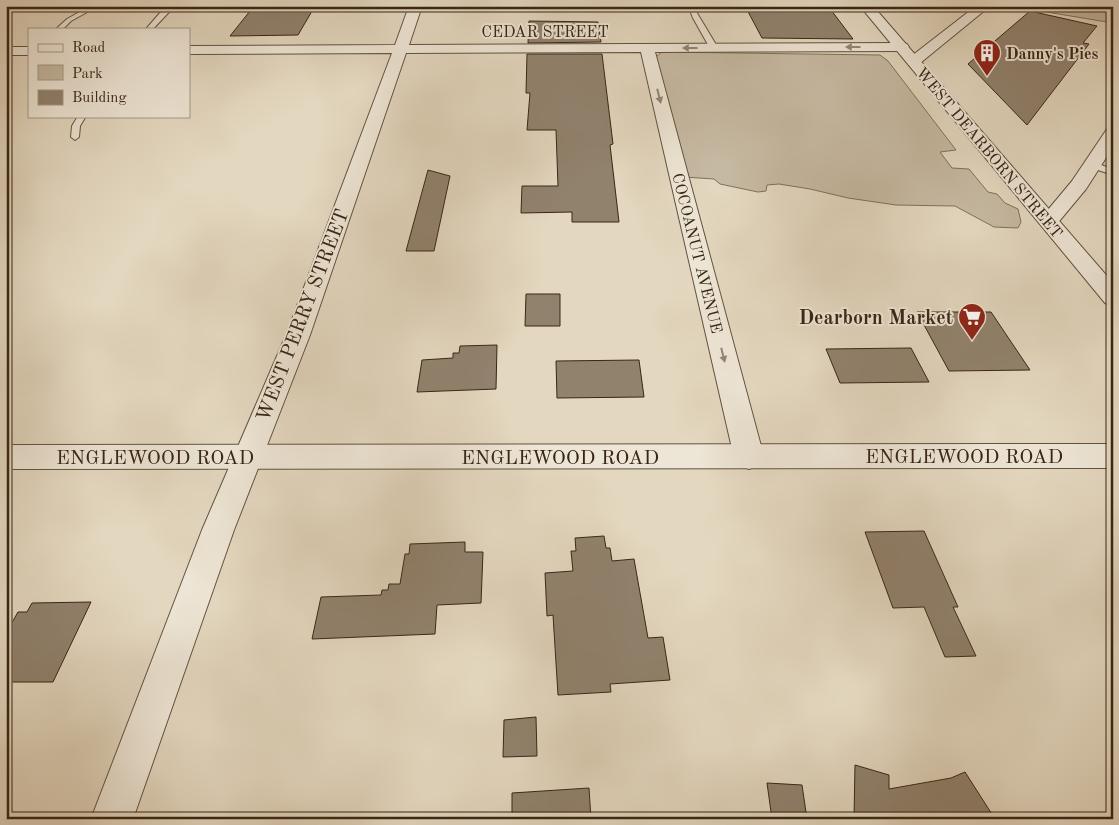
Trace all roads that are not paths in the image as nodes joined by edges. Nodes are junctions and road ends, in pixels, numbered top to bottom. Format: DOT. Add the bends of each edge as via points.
graph roads {
  1 [pos="95,6"];
  2 [pos="169,6"];
  3 [pos="416,6"];
  4 [pos="698,6"];
  5 [pos="866,6"];
  6 [pos="984,6"];
  7 [pos="60,28"];
  8 [pos="150,28"];
  9 [pos="902,47"];
  10 [pos="647,48"];
  11 [pos="714,48"];
  12 [pos="400,49"];
  13 [pos="190,50"];
  14 [pos="6,51"];
  15 [pos="28,51"];
  16 [pos="914,61"];
  17 [pos="81,118"];
  18 [pos="1113,133"];
  19 [pos="75,137"];
  20 [pos="1092,165"];
  21 [pos="1113,172"];
  22 [pos="1049,221"];
  23 [pos="1110,291"];
  24 [pos="248,456"];
  25 [pos="1113,456"];
  26 [pos="6,457"];
  27 [pos="749,458"];
  28 [pos="112,819"];
  1 -- 7 [label="lane"];
  2 -- 8 [label="lane"];
  3 -- 12 [label="street, WEST PERRY STREET"];
  4 -- 11 [label="lane" via="694,13"];
  5 -- 9 [label="street, WEST DEARBORN STREET"];
  6 -- 16 [label="street"];
  9 -- 11 [label="street, CEDAR STREET, one-way"];
  9 -- 16 [label="street, WEST DEARBORN STREET"];
  11 -- 10 [label="street, CEDAR STREET, one-way"];
  10 -- 12 [label="street, CEDAR STREET"];
  10 -- 27 [label="street, COCOANUT AVENUE, one-way"];
  12 -- 13 [label="street, CEDAR STREET"];
  12 -- 24 [label="street, WEST PERRY STREET" via="298,334"];
  14 -- 15 [label="street"];
  16 -- 22 [label="street, WEST DEARBORN STREET"];
  17 -- 19 [label="lane"];
  18 -- 20 [label="street"];
  20 -- 21 [label="lane"];
  20 -- 22 [label="street"];
  22 -- 23 [label="street, WEST DEARBORN STREET"];
  24 -- 26 [label="street, ENGLEWOOD ROAD"];
  24 -- 27 [label="street, ENGLEWOOD ROAD"];
  24 -- 28 [label="street, WEST PERRY STREET"];
  25 -- 27 [label="street, ENGLEWOOD ROAD"];
}
